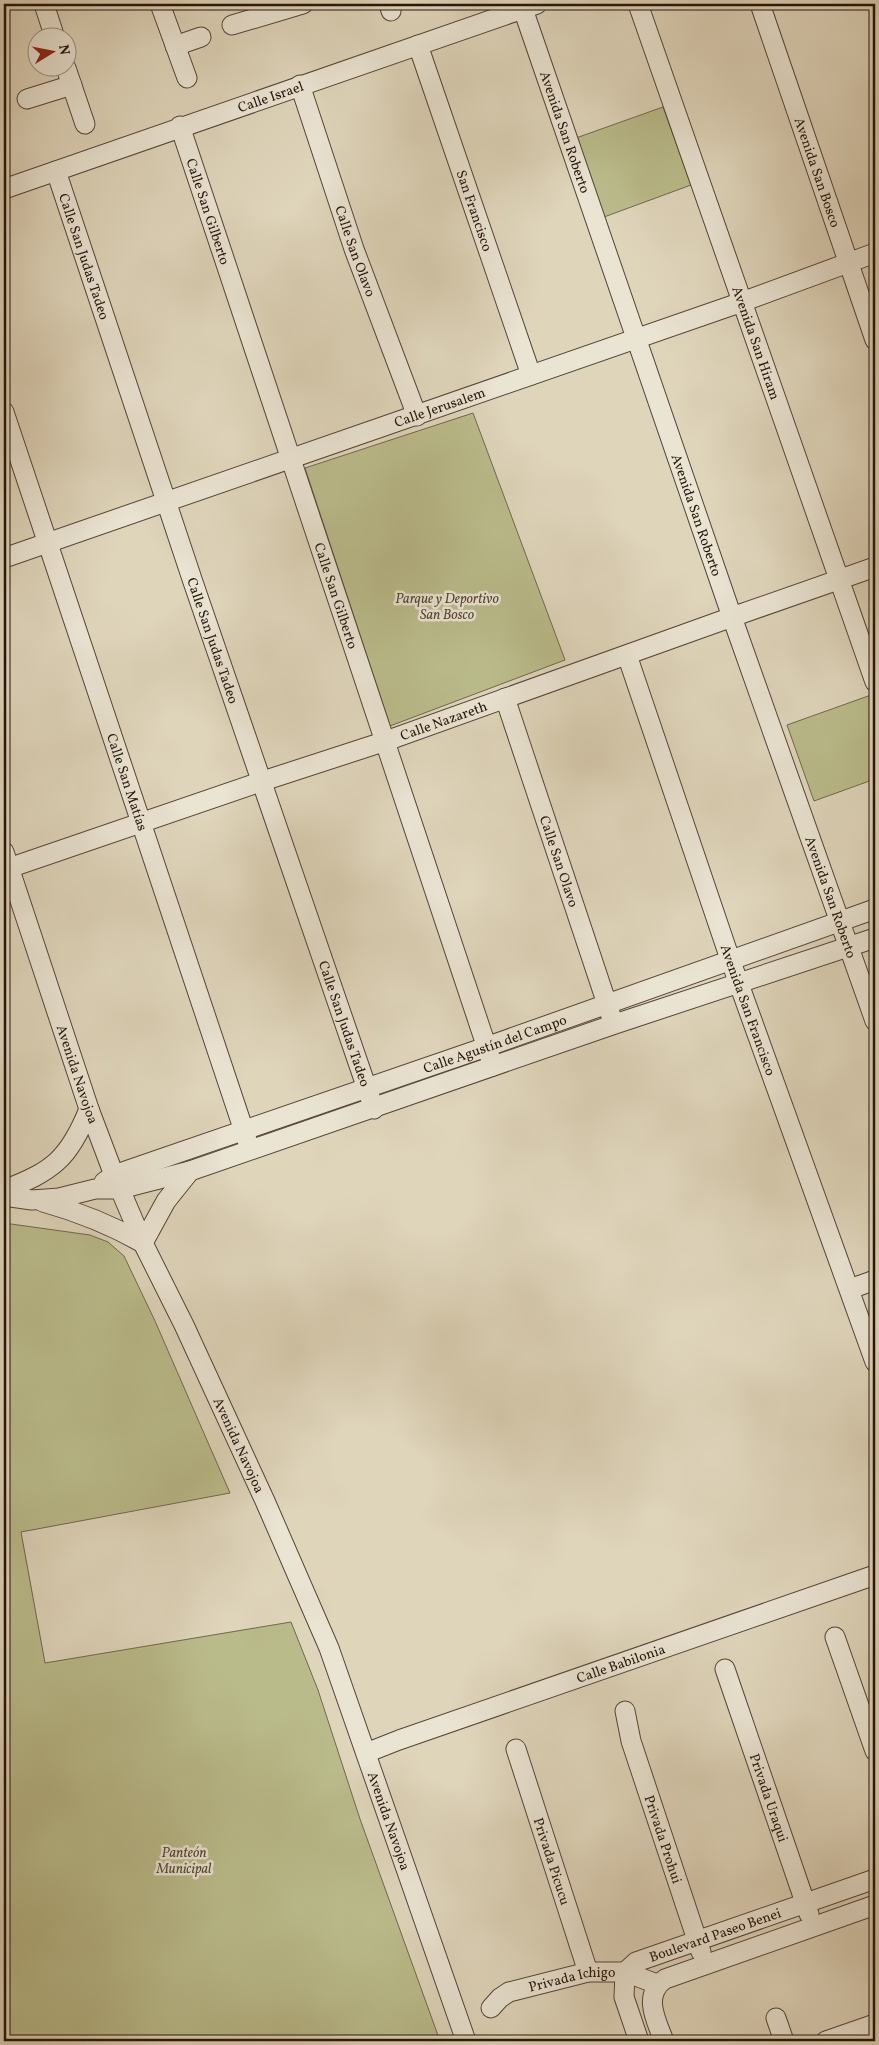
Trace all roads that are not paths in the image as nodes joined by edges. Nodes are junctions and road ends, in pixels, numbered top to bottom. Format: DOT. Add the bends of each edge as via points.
graph roads {
  1 [pos="44,4"];
  2 [pos="160,4"];
  3 [pos="303,4"];
  4 [pos="638,4"];
  5 [pos="760,4"];
  6 [pos="530,6"];
  7 [pos="275,8"];
  8 [pos="232,25"];
  9 [pos="52,28"];
  10 [pos="201,37"];
  11 [pos="418,45"];
  12 [pos="175,46"];
  13 [pos="65,78"];
  14 [pos="70,78"];
  15 [pos="186,78"];
  16 [pos="300,85"];
  17 [pos="27,99"];
  18 [pos="85,124"];
  19 [pos="180,126"];
  20 [pos="56,170"];
  21 [pos="4,189"];
  22 [pos="875,253"];
  23 [pos="849,262"];
  24 [pos="742,302"];
  25 [pos="636,338"];
  26 [pos="875,340"];
  27 [pos="531,375"];
  28 [pos="4,412"];
  29 [pos="416,416"];
  30 [pos="290,458"];
  31 [pos="166,502"];
  32 [pos="47,543"];
  33 [pos="4,558"];
  34 [pos="875,567"];
  35 [pos="839,580"];
  36 [pos="732,616"];
  37 [pos="627,655"];
  38 [pos="875,682"];
  39 [pos="505,698"];
  40 [pos="386,741"];
  41 [pos="263,781"];
  42 [pos="143,823"];
  43 [pos="6,860"];
  44 [pos="875,909"];
  45 [pos="840,921"];
  46 [pos="875,938"];
  47 [pos="850,946"];
  48 [pos="730,959"];
  49 [pos="739,984"];
  50 [pos="606,1004"];
  51 [pos="875,1020"];
  52 [pos="615,1024"];
  53 [pos="486,1047"];
  54 [pos="493,1066"];
  55 [pos="366,1087"];
  56 [pos="89,1109"];
  57 [pos="374,1109"];
  58 [pos="244,1130"];
  59 [pos="251,1151"];
  60 [pos="190,1171"];
  61 [pos="117,1182"];
  62 [pos="4,1190"];
  63 [pos="4,1196"];
  64 [pos="32,1200"];
  65 [pos="143,1243"];
  66 [pos="875,1280"];
  67 [pos="850,1289"];
  68 [pos="875,1362"];
  69 [pos="875,1575"];
  70 [pos="835,1637"];
  71 [pos="725,1669"];
  72 [pos="625,1711"];
  73 [pos="516,1749"];
  74 [pos="875,1751"];
  75 [pos="366,1753"];
  76 [pos="875,1879"];
  77 [pos="805,1904"];
  78 [pos="875,1906"];
  79 [pos="813,1927"];
  80 [pos="697,1940"];
  81 [pos="706,1965"];
  82 [pos="588,1972"];
  83 [pos="625,1972"];
  84 [pos="658,1984"];
  85 [pos="491,2008"];
  86 [pos="776,2018"];
  87 [pos="875,2024"];
  88 [pos="466,2041"];
  89 [pos="639,2041"];
  90 [pos="664,2041"];
  91 [pos="784,2041"];
  92 [pos="826,2041"];
  1 -- 9 [label="street"];
  2 -- 12 [label="street"];
  3 -- 7 [label="street"];
  4 -- 24 [label="street, Avenida San Hiram"];
  5 -- 23 [label="street, Avenida San Bosco"];
  6 -- 11 [label="street, Calle Israel"];
  6 -- 25 [label="street, Avenida San Roberto"];
  7 -- 8 [label="street"];
  10 -- 12 [label="street"];
  11 -- 16 [label="street, Calle Israel"];
  11 -- 27 [label="street, San Francisco"];
  12 -- 15 [label="street"];
  13 -- 17 [label="street"];
  14 -- 18 [label="street"];
  16 -- 19 [label="street, Calle Israel"];
  16 -- 29 [label="street, Calle San Olavo" via="354,249"];
  19 -- 20 [label="street, Calle Israel"];
  19 -- 30 [label="street, Calle San Gilberto"];
  20 -- 21 [label="street, Calle Israel"];
  20 -- 31 [label="street, Calle San Judas Tadeo"];
  22 -- 23 [label="street, Calle Jerusalem"];
  23 -- 24 [label="street, Calle Jerusalem"];
  23 -- 26 [label="street, Avenida San Bosco"];
  24 -- 25 [label="street, Calle Jerusalem"];
  24 -- 35 [label="street, Avenida San Hiram"];
  25 -- 27 [label="street, Calle Jerusalem"];
  25 -- 36 [label="street, Avenida San Roberto"];
  27 -- 29 [label="street, Calle Jerusalem"];
  28 -- 32 [label="street, Calle San Matías"];
  29 -- 30 [label="street, Calle Jerusalem"];
  30 -- 31 [label="street, Calle Jerusalem"];
  30 -- 40 [label="street, Calle San Gilberto"];
  31 -- 32 [label="street, Calle Jerusalem"];
  31 -- 41 [label="street, Calle San Judas Tadeo"];
  32 -- 33 [label="street, Calle Jerusalem"];
  32 -- 42 [label="street, Calle San Matías"];
  34 -- 35 [label="street, Calle Nazareth"];
  35 -- 36 [label="street, Calle Nazareth"];
  35 -- 38 [label="street, Avenida San Hiram"];
  36 -- 37 [label="street, Calle Nazareth"];
  36 -- 45 [label="street, Avenida San Roberto"];
  37 -- 39 [label="street, Calle Nazareth"];
  37 -- 48 [label="street, Avenida San Francisco"];
  39 -- 40 [label="street, Calle Nazareth"];
  39 -- 50 [label="street, Calle San Olavo"];
  40 -- 41 [label="street, Calle Nazareth"];
  40 -- 53 [label="street, Calle San Gilberto"];
  41 -- 42 [label="street, Calle Nazareth"];
  41 -- 55 [label="street, Calle San Judas Tadeo"];
  42 -- 43 [label="street, Calle Nazareth"];
  42 -- 58 [label="street, Calle San Matías"];
  43 -- 56 [label="street, Avenida Navojoa"];
  44 -- 45 [label="street, Calle Agustín del Campo"];
  45 -- 47 [label="street, Avenida San Roberto"];
  45 -- 48 [label="street, Calle Agustín del Campo"];
  46 -- 47 [label="street, Calle Agustín del Campo"];
  47 -- 49 [label="street, Calle Agustín del Campo"];
  47 -- 51 [label="street, Avenida San Roberto"];
  48 -- 49 [label="street, Avenida San Francisco"];
  48 -- 50 [label="street, Calle Agustín del Campo"];
  49 -- 52 [label="street, Calle Agustín del Campo"];
  49 -- 67 [label="street, Avenida San Francisco"];
  50 -- 52 [label="street, Calle San Olavo"];
  50 -- 53 [label="street, Calle Agustín del Campo"];
  52 -- 54 [label="street, Calle Agustín del Campo"];
  53 -- 54 [label="street, Calle San Gilberto"];
  53 -- 55 [label="street, Calle Agustín del Campo"];
  54 -- 57 [label="street, Calle Agustín del Campo"];
  55 -- 57 [label="street, Calle San Judas Tadeo"];
  55 -- 58 [label="street, Calle Agustín del Campo"];
  56 -- 61 [label="street, Avenida Navojoa"];
  56 -- 62 [label="street" via="78,1137 59,1161 35,1178"];
  57 -- 59 [label="street, Calle Agustín del Campo"];
  58 -- 59 [label="street, Calle San Matías"];
  58 -- 61 [label="street, Calle Agustín del Campo"];
  59 -- 60 [label="street, Calle Agustín del Campo"];
  60 -- 61 [label="street, Calle Agustín del Campo"];
  60 -- 65 [label="street" via="166,1201"];
  61 -- 64 [label="street" via="59,1198"];
  61 -- 65 [label="street, Avenida Navojoa"];
  63 -- 64 [label="street"];
  64 -- 65 [label="street" via="90,1216"];
  65 -- 75 [label="street, Avenida Navojoa" via="310,1601"];
  66 -- 67 [label="street"];
  67 -- 68 [label="street, Avenida San Francisco"];
  69 -- 75 [label="street, Calle Babilonia"];
  70 -- 74 [label="street"];
  71 -- 77 [label="street, Privada Uraqui"];
  72 -- 80 [label="street, Privada Prohui" via="631,1741"];
  73 -- 82 [label="street, Privada Picucu"];
  75 -- 88 [label="street, Avenida Navojoa"];
  76 -- 77 [label="street, Boulevard Paseo Benei"];
  77 -- 79 [label="street, Privada Uraqui"];
  77 -- 80 [label="street, Boulevard Paseo Benei"];
  78 -- 79 [label="street, Boulevard Paseo Benei"];
  79 -- 81 [label="street, Boulevard Paseo Benei"];
  80 -- 81 [label="street, Privada Prohui"];
  80 -- 83 [label="street, Boulevard Paseo Benei" via="636,1962"];
  81 -- 84 [label="street, Boulevard Paseo Benei"];
  82 -- 83 [label="street, Privada Ichigo"];
  82 -- 85 [label="street, Privada Ichigo" via="509,1992"];
  83 -- 84 [label="street, Privada Ichigo"];
  83 -- 89 [label="street" via="624,1997"];
  84 -- 90 [label="street, Boulevard Paseo Benei" via="652,1994 652,2007"];
  86 -- 91 [label="street"];
  87 -- 92 [label="street"];
}
